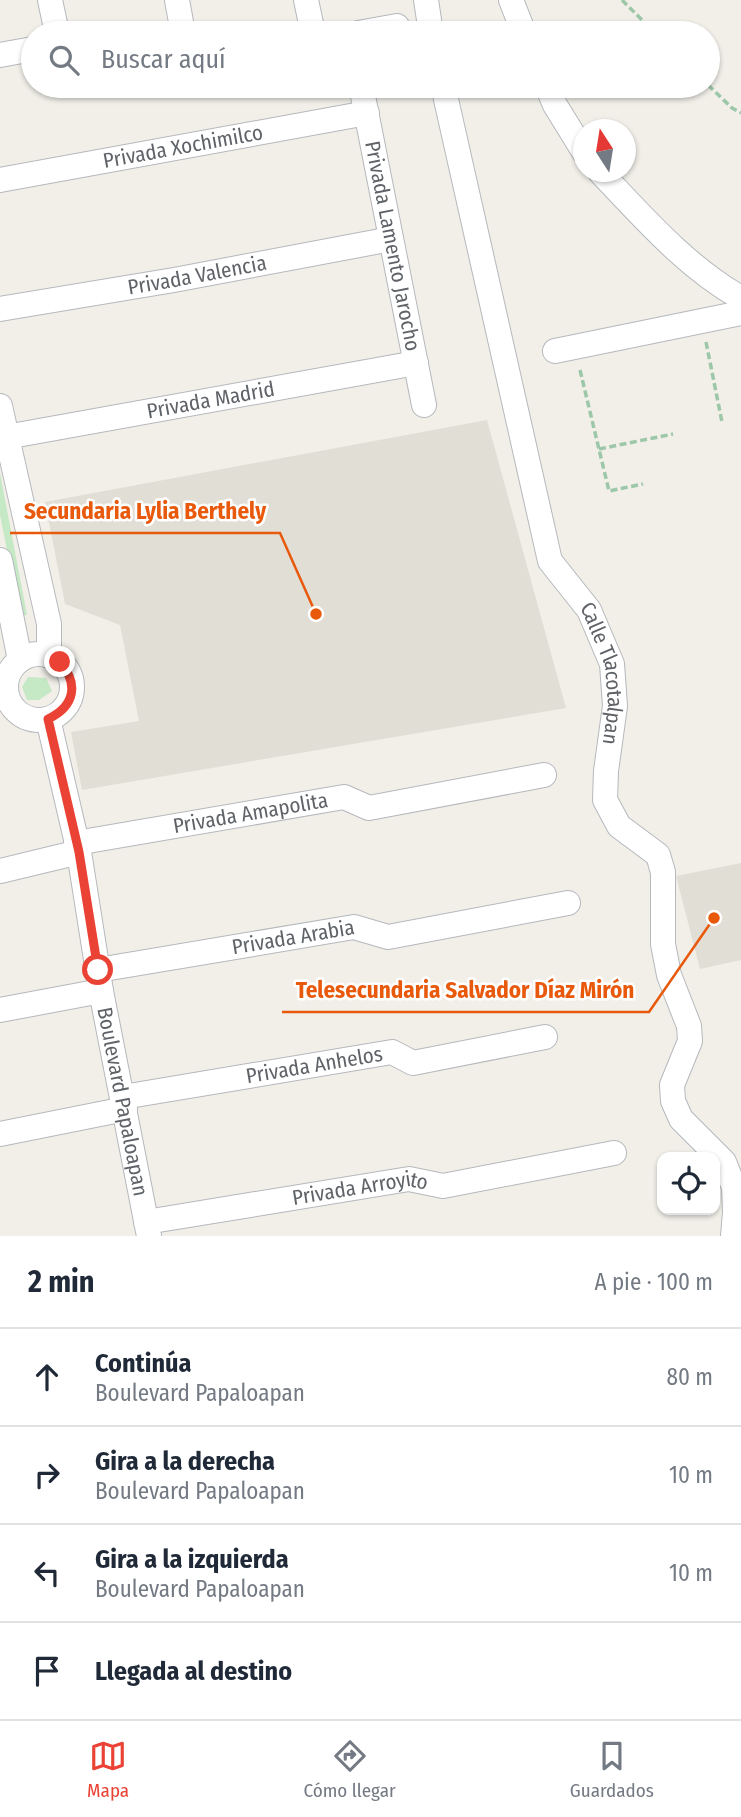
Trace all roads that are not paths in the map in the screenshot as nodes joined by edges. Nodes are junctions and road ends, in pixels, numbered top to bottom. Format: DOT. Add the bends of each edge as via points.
graph roads {
  1 [pos="50,0"];
  2 [pos="177,0"];
  3 [pos="306,0"];
  4 [pos="426,0"];
  5 [pos="511,0"];
  6 [pos="54,21"];
  7 [pos="181,21"];
  8 [pos="310,21"];
  9 [pos="428,21"];
  10 [pos="519,21"];
  11 [pos="21,52"];
  12 [pos="0,55"];
  13 [pos="364,98"];
  14 [pos="446,98"];
  15 [pos="552,98"];
  16 [pos="367,113"];
  17 [pos="573,135"];
  18 [pos="0,180"];
  19 [pos="610,182"];
  20 [pos="391,239"];
  21 [pos="741,298"];
  22 [pos="0,309"];
  23 [pos="741,313"];
  24 [pos="564,349"];
  25 [pos="416,363"];
  26 [pos="424,405"];
  27 [pos="0,406"];
  28 [pos="6,437"];
  29 [pos="0,562"];
  30 [pos="50,656"];
  31 [pos="20,660"];
  32 [pos="3,682"];
  33 [pos="48,719"];
  34 [pos="544,775"];
  35 [pos="78,848"];
  36 [pos="0,871"];
  37 [pos="568,903"];
  38 [pos="99,980"];
  39 [pos="0,1010"];
  40 [pos="545,1037"];
  41 [pos="124,1103"];
  42 [pos="0,1134"];
  43 [pos="614,1153"];
  44 [pos="148,1229"];
  45 [pos="733,1236"];
  1 -- 6 [label="street"];
  2 -- 7 [label="street"];
  3 -- 8 [label="street"];
  4 -- 9 [label="street"];
  5 -- 10 [label="street"];
  11 -- 12 [label="street"];
  13 -- 16 [label="street, Privada Lamento Jarocho"];
  14 -- 45 [label="street, Calle Tlacotalpan" via="550,561 589,610 612,664 615,706 605,800 619,826 658,855 663,872 663,944 690,1041 672,1085 673,1101 681,1119 724,1162 734,1187"];
  15 -- 17 [label="street"];
  16 -- 18 [label="street, Privada Xochimilco"];
  16 -- 20 [label="street, Privada Lamento Jarocho"];
  19 -- 21 [label="street" via="673,248"];
  20 -- 22 [label="street, Privada Valencia"];
  20 -- 25 [label="street, Privada Lamento Jarocho"];
  23 -- 24 [label="street"];
  25 -- 26 [label="street, Privada Lamento Jarocho"];
  25 -- 28 [label="street, Privada Madrid"];
  27 -- 28 [label="street"];
  28 -- 30 [label="street" via="49,624"];
  29 -- 31 [label="street"];
  30 -- 31 [label="street"];
  30 -- 33 [label="street" via="68,671 72,694 59,714"];
  31 -- 32 [label="street"];
  32 -- 33 [label="street" via="17,712 27,718"];
  33 -- 35 [label="street, Boulevard Papaloapan"];
  34 -- 35 [label="street, Privada Amapolita" via="369,808 344,797"];
  35 -- 36 [label="street, Privada Amapolita"];
  35 -- 38 [label="street, Boulevard Papaloapan"];
  37 -- 38 [label="street, Privada Arabia" via="388,937 354,927"];
  38 -- 39 [label="street, Privada Arabia"];
  38 -- 41 [label="street, Boulevard Papaloapan"];
  40 -- 41 [label="street, Privada Anhelos" via="413,1063 392,1052"];
  41 -- 42 [label="street, Privada Anhelos"];
  41 -- 44 [label="street, Boulevard Papaloapan"];
  43 -- 44 [label="street, Privada Arroyito" via="443,1186 409,1179"];
}
